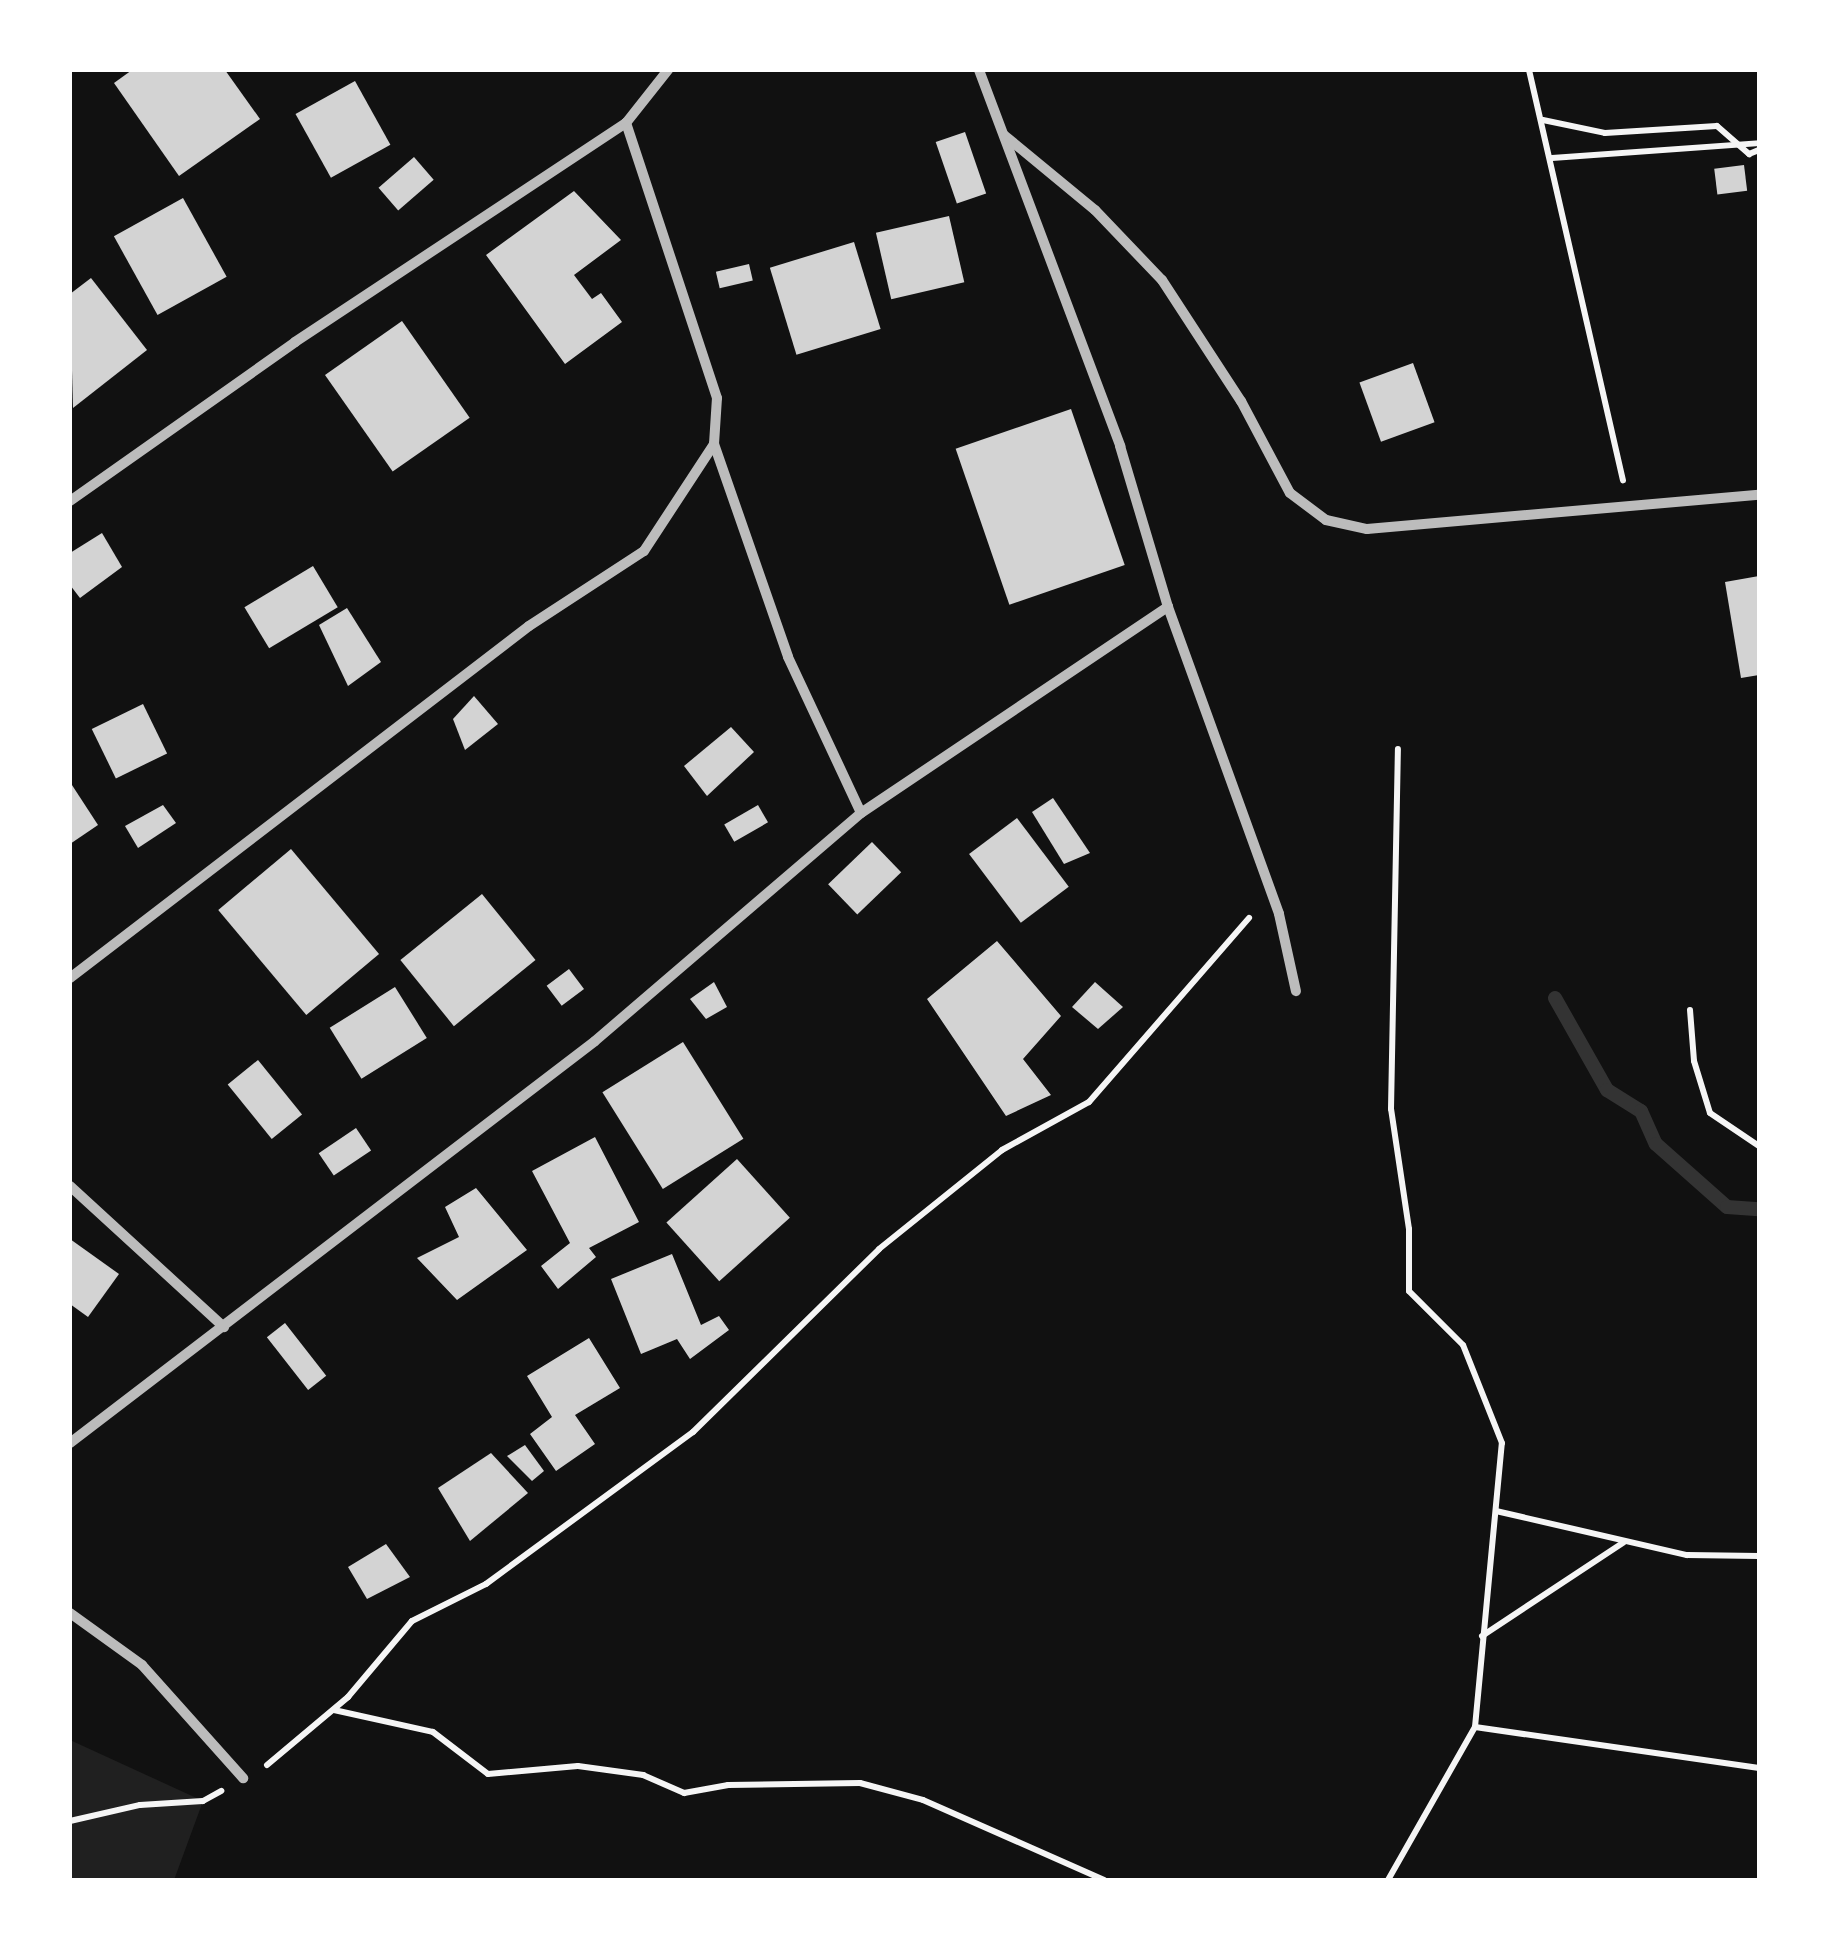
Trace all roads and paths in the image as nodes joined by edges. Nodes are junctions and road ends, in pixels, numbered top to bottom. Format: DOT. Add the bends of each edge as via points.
graph roads {
  1 [pos="668,70"];
  2 [pos="979,70"];
  3 [pos="1529,70"];
  4 [pos="1542,120"];
  5 [pos="626,123"];
  6 [pos="1002,134"];
  7 [pos="1759,147"];
  8 [pos="1552,158"];
  9 [pos="714,444"];
  10 [pos="1759,494"];
  11 [pos="70,501"];
  12 [pos="1628,506"];
  13 [pos="1168,607"];
  14 [pos="1398,750"];
  15 [pos="861,813"];
  16 [pos="1279,914"];
  17 [pos="70,978"];
  18 [pos="1296,991"];
  19 [pos="1690,1010"];
  20 [pos="1759,1146"];
  21 [pos="70,1186"];
  22 [pos="224,1327"];
  23 [pos="70,1443"];
  24 [pos="1496,1511"];
  25 [pos="1625,1542"];
  26 [pos="1759,1556"];
  27 [pos="70,1613"];
  28 [pos="1482,1636"];
  29 [pos="334,1710"];
  30 [pos="1475,1727"];
  31 [pos="1759,1768"];
  32 [pos="243,1778"];
  33 [pos="70,1822"];
  34 [pos="1104,1880"];
  35 [pos="1388,1880"];
  1 -- 5 [label="street"];
  2 -- 6 [label="street"];
  3 -- 4 [label="path"];
  4 -- 7 [label="path" via="1605,133 1717,126 1750,154"];
  4 -- 8 [label="path"];
  5 -- 9 [label="street" via="717,398"];
  5 -- 11 [label="street"];
  6 -- 12 [label="street" via="1095,210 1162,280 1290,494 1326,520 1368,529"];
  6 -- 13 [label="street" via="1120,446"];
  7 -- 8 [label="path"];
  8 -- 12 [label="path"];
  9 -- 15 [label="street" via="788,657"];
  9 -- 17 [label="street" via="644,552 529,626"];
  10 -- 12 [label="street"];
  13 -- 15 [label="street"];
  13 -- 16 [label="street"];
  14 -- 24 [label="path" via="1391,1109 1409,1229 1409,1291 1464,1345 1495,1414 1502,1443"];
  15 -- 22 [label="street" via="595,1042"];
  16 -- 18 [label="street"];
  16 -- 29 [label="path" via="1252,915 1089,1102 1002,1150 879,1249 679,1443 486,1584 412,1621"];
  19 -- 20 [label="path" via="1694,1061 1710,1112"];
  21 -- 22 [label="street"];
  22 -- 23 [label="street"];
  24 -- 25 [label="path"];
  24 -- 28 [label="path"];
  25 -- 26 [label="path" via="1686,1555"];
  25 -- 28 [label="path"];
  27 -- 32 [label="street" via="142,1665"];
  28 -- 30 [label="path"];
  29 -- 32 [label="path" via="278,1759"];
  29 -- 34 [label="path" via="433,1732 488,1774 578,1766 643,1775 684,1793 860,1783 924,1800"];
  30 -- 31 [label="path"];
  30 -- 35 [label="path"];
  32 -- 33 [label="path" via="203,1801"];
}
